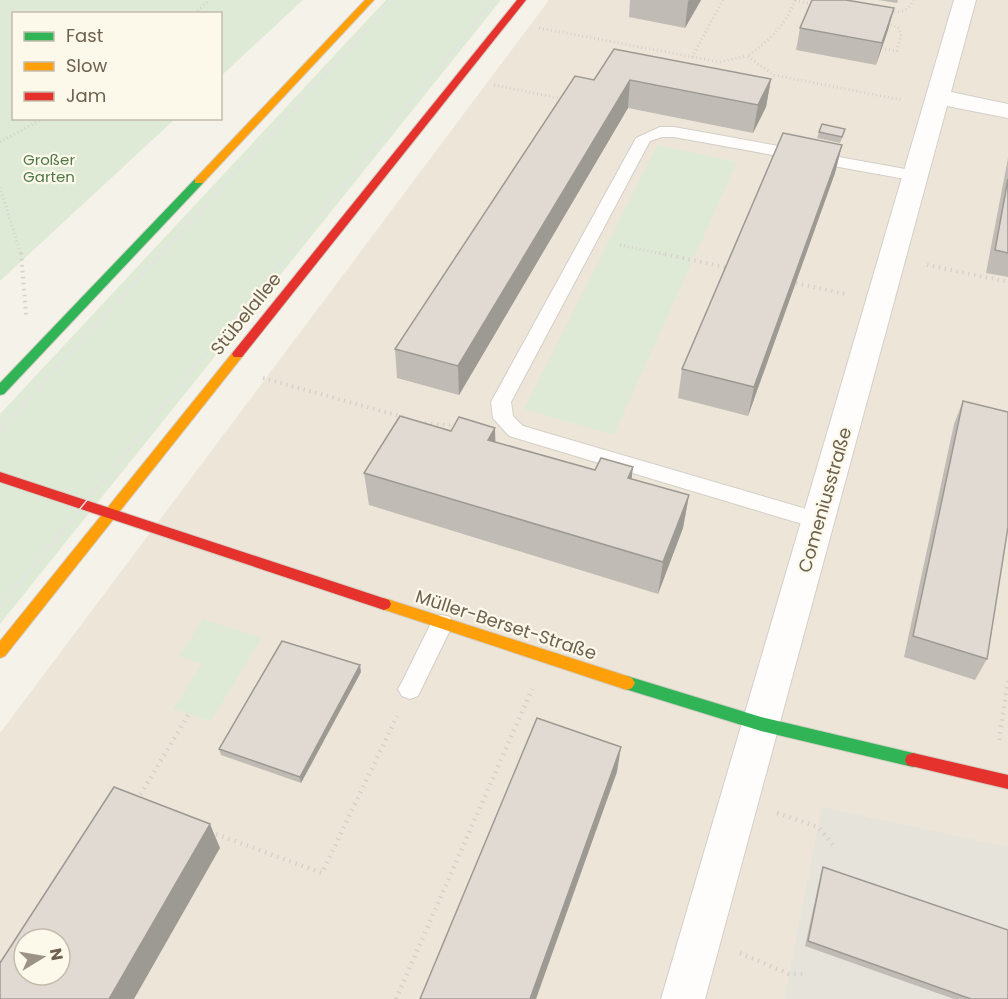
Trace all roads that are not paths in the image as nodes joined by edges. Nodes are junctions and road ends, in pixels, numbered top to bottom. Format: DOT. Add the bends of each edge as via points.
graph roads {
  1 [pos="370,0"];
  2 [pos="522,0"];
  3 [pos="965,0"];
  4 [pos="936,102"];
  5 [pos="1008,111"];
  6 [pos="916,176"];
  7 [pos="0,391"];
  8 [pos="0,477"];
  9 [pos="108,515"];
  10 [pos="819,521"];
  11 [pos="442,624"];
  12 [pos="0,652"];
  13 [pos="410,688"];
  14 [pos="761,724"];
  15 [pos="1008,782"];
  16 [pos="684,999"];
  1 -- 7 [label="main road"];
  2 -- 9 [label="main road, Stübelallee"];
  3 -- 4 [label="street, Comeniusstraße"];
  4 -- 5 [label="street"];
  4 -- 6 [label="street, Comeniusstraße"];
  6 -- 10 [label="street, Comeniusstraße"];
  6 -- 10 [label="lane" via="674,132 644,138 501,402 503,418 516,431"];
  8 -- 9 [label="main road, Müller-Berset-Straße"];
  9 -- 11 [label="main road, Müller-Berset-Straße"];
  9 -- 12 [label="main road, Stübelallee"];
  10 -- 14 [label="street, Comeniusstraße"];
  11 -- 13 [label="lane"];
  11 -- 14 [label="main road, Müller-Berset-Straße"];
  14 -- 15 [label="main road, Müller-Berset-Straße"];
  14 -- 16 [label="street, Comeniusstraße"];
}
